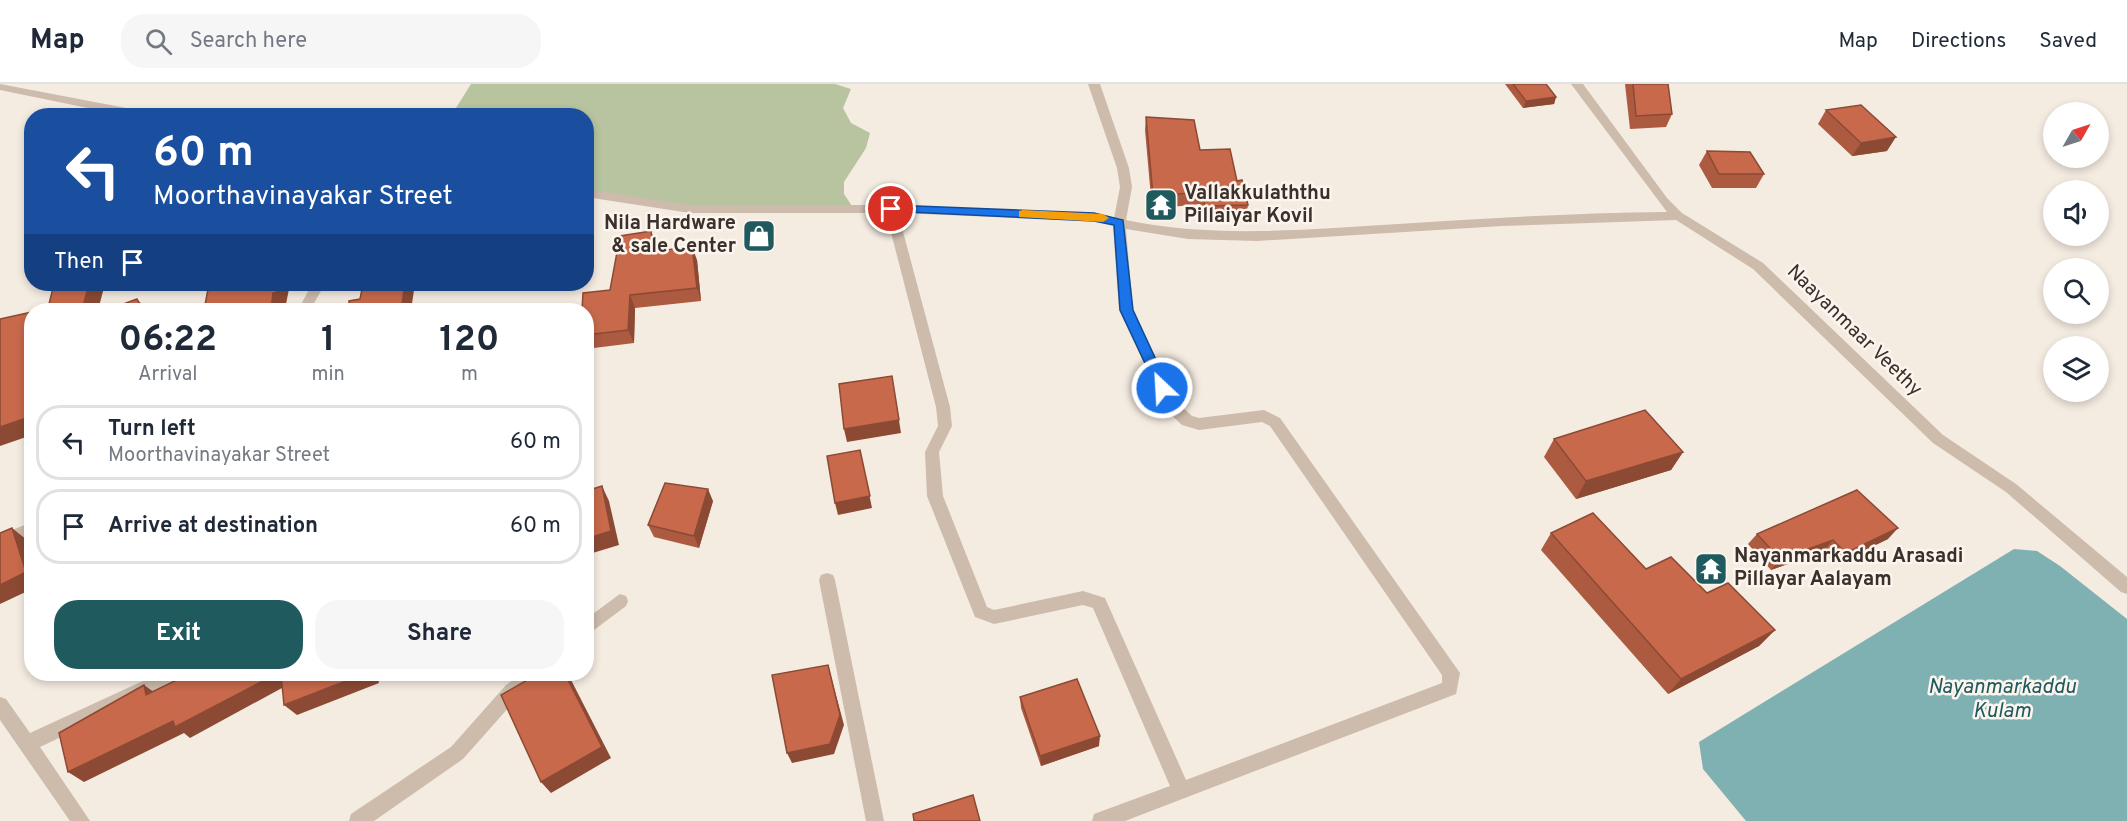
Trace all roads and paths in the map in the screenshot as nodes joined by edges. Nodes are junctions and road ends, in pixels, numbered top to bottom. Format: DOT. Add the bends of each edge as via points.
graph roads {
  1 [pos="1094,84"];
  2 [pos="1577,84"];
  3 [pos="0,87"];
  4 [pos="106,108"];
  5 [pos="594,194"];
  6 [pos="891,209"];
  7 [pos="1678,216"];
  8 [pos="1119,223"];
  9 [pos="24,532"];
  10 [pos="0,542"];
  11 [pos="827,580"];
  12 [pos="2127,587"];
  13 [pos="620,602"];
  14 [pos="594,623"];
  15 [pos="160,681"];
  16 [pos="524,681"];
  17 [pos="0,705"];
  18 [pos="26,744"];
  19 [pos="1182,790"];
  20 [pos="81,821"];
  21 [pos="358,821"];
  22 [pos="875,821"];
  23 [pos="1101,821"];
  1 -- 8 [label="street" via="1123,168 1126,187"];
  2 -- 7 [label="street, Naayanmaar Veethy"];
  3 -- 4 [label="street"];
  5 -- 6 [label="street" via="690,209"];
  6 -- 8 [label="street" via="1094,217"];
  6 -- 19 [label="street" via="943,407 945,426 932,453 935,496 981,612 994,618 1083,598 1099,603"];
  7 -- 8 [label="street" via="1569,218 1250,238 1171,234"];
  7 -- 12 [label="street, Naayanmaar Veethy" via="1758,266 1938,439 2011,488"];
  8 -- 19 [label="street" via="1126,310 1172,407 1187,421 1199,424 1264,416 1275,422 1451,673 1450,688"];
  9 -- 10 [label="street"];
  11 -- 22 [label="street"];
  13 -- 14 [label="street"];
  15 -- 18 [label="street"];
  16 -- 21 [label="street" via="457,753"];
  17 -- 18 [label="street"];
  18 -- 20 [label="street"];
  19 -- 23 [label="street"];
}
